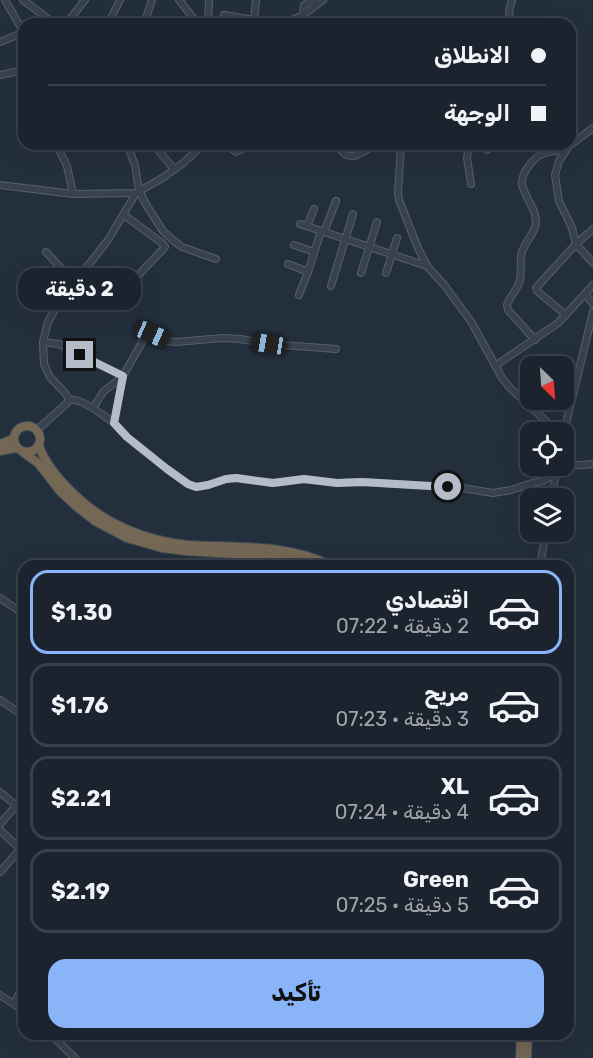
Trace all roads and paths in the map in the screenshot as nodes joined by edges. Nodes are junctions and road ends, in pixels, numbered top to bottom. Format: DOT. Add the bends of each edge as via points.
graph roads {
  1 [pos="5,0"];
  2 [pos="23,0"];
  3 [pos="85,0"];
  4 [pos="120,0"];
  5 [pos="152,0"];
  6 [pos="179,0"];
  7 [pos="209,0"];
  8 [pos="256,0"];
  9 [pos="315,0"];
  10 [pos="323,0"];
  11 [pos="512,0"];
  12 [pos="304,3"];
  13 [pos="224,15"];
  14 [pos="303,15"];
  15 [pos="47,18"];
  16 [pos="71,18"];
  17 [pos="111,18"];
  18 [pos="146,18"];
  19 [pos="193,18"];
  20 [pos="208,18"];
  21 [pos="242,18"];
  22 [pos="254,18"];
  23 [pos="297,18"];
  24 [pos="510,18"];
  25 [pos="18,23"];
  26 [pos="18,35"];
  27 [pos="0,42"];
  28 [pos="18,71"];
  29 [pos="0,75"];
  30 [pos="593,128"];
  31 [pos="576,141"];
  32 [pos="59,150"];
  33 [pos="129,150"];
  34 [pos="158,150"];
  35 [pos="197,150"];
  36 [pos="340,150"];
  37 [pos="367,150"];
  38 [pos="401,150"];
  39 [pos="468,150"];
  40 [pos="565,152"];
  41 [pos="174,169"];
  42 [pos="471,184"];
  43 [pos="0,185"];
  44 [pos="138,192"];
  45 [pos="73,194"];
  46 [pos="336,201"];
  47 [pos="314,209"];
  48 [pos="353,214"];
  49 [pos="124,215"];
  50 [pos="377,222"];
  51 [pos="300,224"];
  52 [pos="307,226"];
  53 [pos="593,229"];
  54 [pos="322,231"];
  55 [pos="397,238"];
  56 [pos="345,239"];
  57 [pos="576,244"];
  58 [pos="294,245"];
  59 [pos="369,247"];
  60 [pos="46,252"];
  61 [pos="314,252"];
  62 [pos="392,255"];
  63 [pos="216,259"];
  64 [pos="593,263"];
  65 [pos="288,264"];
  66 [pos="427,266"];
  67 [pos="308,272"];
  68 [pos="361,273"];
  69 [pos="386,273"];
  70 [pos="75,283"];
  71 [pos="129,285"];
  72 [pos="593,285"];
  73 [pos="331,286"];
  74 [pos="585,294"];
  75 [pos="299,295"];
  76 [pos="593,304"];
  77 [pos="593,312"];
  78 [pos="566,315"];
  79 [pos="535,340"];
  80 [pos="43,342"];
  81 [pos="336,349"];
  82 [pos="495,366"];
  83 [pos="123,376"];
  84 [pos="68,401"];
  85 [pos="93,408"];
  86 [pos="547,422"];
  87 [pos="566,422"];
  88 [pos="114,423"];
  89 [pos="37,430"];
  90 [pos="13,439"];
  91 [pos="0,444"];
  92 [pos="39,446"];
  93 [pos="0,451"];
  94 [pos="20,451"];
  95 [pos="593,464"];
  96 [pos="574,465"];
  97 [pos="551,476"];
  98 [pos="544,542"];
  99 [pos="290,560"];
  100 [pos="315,560"];
  101 [pos="541,560"];
  102 [pos="0,598"];
  103 [pos="18,610"];
  104 [pos="0,700"];
  105 [pos="18,712"];
  106 [pos="0,792"];
  107 [pos="16,806"];
  108 [pos="0,824"];
  109 [pos="0,830"];
  110 [pos="18,844"];
  111 [pos="18,852"];
  112 [pos="0,860"];
  113 [pos="6,865"];
  114 [pos="0,872"];
  115 [pos="0,995"];
  116 [pos="18,996"];
  117 [pos="14,1004"];
  118 [pos="18,1007"];
  119 [pos="56,1040"];
  120 [pos="521,1040"];
  121 [pos="528,1040"];
  122 [pos="75,1058"];
  123 [pos="520,1058"];
  124 [pos="527,1058"];
  1 -- 25 [label="street"];
  2 -- 15 [label="street"];
  3 -- 16 [label="street"];
  4 -- 17 [label="street"];
  5 -- 18 [label="street"];
  6 -- 19 [label="street"];
  7 -- 20 [label="street"];
  8 -- 22 [label="street"];
  9 -- 12 [label="street"];
  10 -- 14 [label="street"];
  11 -- 24 [label="street"];
  12 -- 14 [label="street"];
  13 -- 21 [label="street"];
  14 -- 23 [label="street"];
  26 -- 27 [label="street"];
  28 -- 29 [label="street"];
  30 -- 31 [label="street"];
  32 -- 45 [label="street"];
  33 -- 44 [label="street"];
  34 -- 41 [label="street"];
  35 -- 41 [label="street"];
  36 -- 37 [label="street" via="352,156"];
  38 -- 66 [label="street" via="399,200"];
  39 -- 42 [label="street"];
  40 -- 57 [label="street" via="555,175 559,201"];
  40 -- 79 [label="street" via="547,152 536,157 521,180 536,222 521,253 520,281 507,305"];
  41 -- 44 [label="street"];
  43 -- 45 [label="street"];
  44 -- 45 [label="street"];
  44 -- 49 [label="street"];
  44 -- 63 [label="street" via="174,241"];
  46 -- 54 [label="street"];
  47 -- 52 [label="street"];
  48 -- 56 [label="street"];
  49 -- 70 [label="street"];
  49 -- 71 [label="street" via="165,247"];
  50 -- 59 [label="street"];
  51 -- 52 [label="street"];
  52 -- 54 [label="street"];
  53 -- 57 [label="street"];
  54 -- 56 [label="street"];
  54 -- 61 [label="street"];
  55 -- 62 [label="street"];
  56 -- 59 [label="street"];
  56 -- 73 [label="street"];
  57 -- 64 [label="street"];
  57 -- 78 [label="street" via="536,289"];
  58 -- 61 [label="street"];
  59 -- 62 [label="street"];
  59 -- 68 [label="street"];
  60 -- 70 [label="street"];
  61 -- 67 [label="street"];
  62 -- 66 [label="street"];
  62 -- 69 [label="street"];
  65 -- 67 [label="street"];
  66 -- 82 [label="street" via="472,323"];
  67 -- 75 [label="street"];
  70 -- 80 [label="street" via="51,315"];
  72 -- 74 [label="street"];
  74 -- 76 [label="street"];
  74 -- 78 [label="street"];
  77 -- 87 [label="street"];
  78 -- 79 [label="street"];
  79 -- 82 [label="street"];
  80 -- 83 [label="street" via="59,344"];
  80 -- 84 [label="street" via="43,361"];
  81 -- 83 [label="street" via="223,338 176,342 150,334"];
  82 -- 86 [label="street" via="505,384"];
  83 -- 85 [label="street" via="103,392"];
  83 -- 88 [label="street"];
  84 -- 85 [label="street"];
  84 -- 89 [label="street"];
  85 -- 88 [label="street"];
  88 -- 97 [label="street" via="167,469 196,487 236,478 273,483 304,479 493,493"];
  89 -- 90 [label="highway" via="31,426 19,428"];
  89 -- 92 [label="highway"];
  90 -- 91 [label="highway"];
  90 -- 94 [label="highway"];
  92 -- 94 [label="highway" via="30,453"];
  92 -- 100 [label="highway" via="49,467 81,501 130,530 163,541 261,548"];
  93 -- 94 [label="highway"];
  94 -- 99 [label="highway" via="38,463 76,506 128,538 162,548"];
  95 -- 96 [label="street"];
  98 -- 101 [label="street"];
  102 -- 103 [label="street"];
  104 -- 105 [label="street"];
  106 -- 107 [label="street"];
  107 -- 108 [label="street"];
  109 -- 110 [label="street"];
  111 -- 113 [label="street"];
  112 -- 113 [label="street"];
  113 -- 114 [label="street"];
  115 -- 117 [label="street"];
  116 -- 117 [label="street"];
  117 -- 118 [label="street"];
  119 -- 122 [label="street"];
  120 -- 123 [label="highway"];
  121 -- 124 [label="highway"];
}
